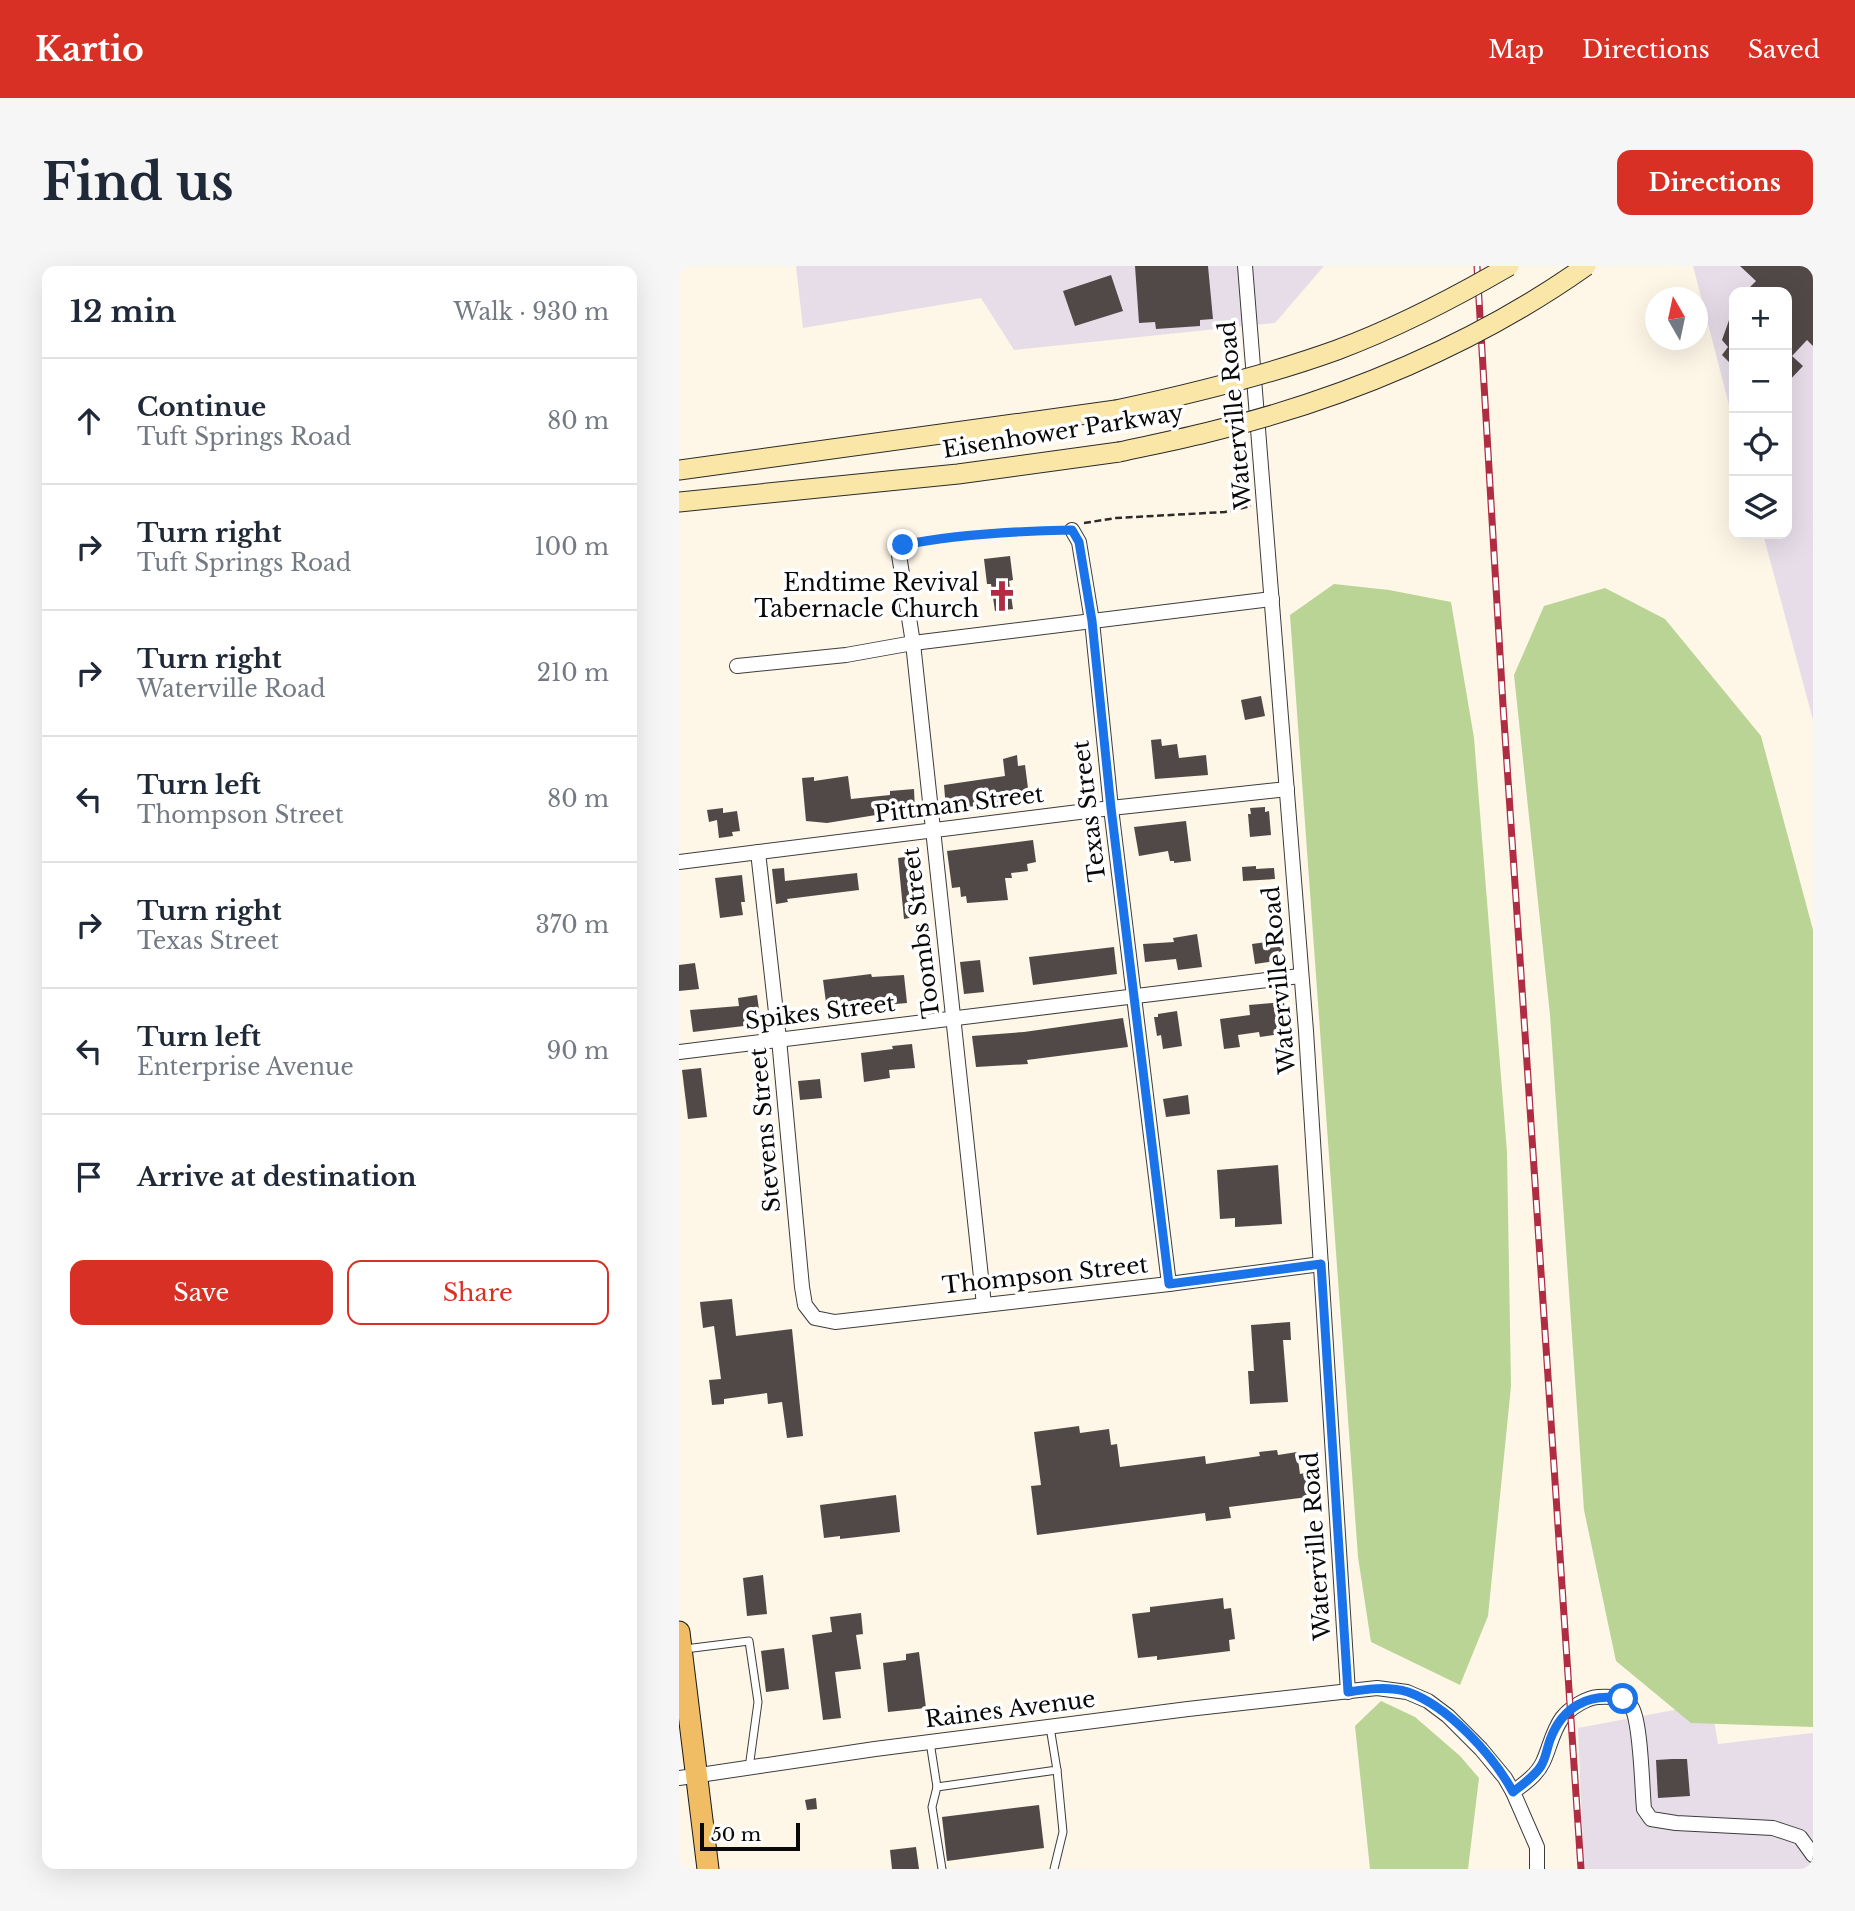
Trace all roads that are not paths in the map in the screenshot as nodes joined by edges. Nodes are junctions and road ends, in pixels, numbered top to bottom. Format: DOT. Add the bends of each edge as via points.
graph roads {
  1 [pos="1245,266"];
  2 [pos="1509,266"];
  3 [pos="1586,266"];
  4 [pos="679,470"];
  5 [pos="679,502"];
  6 [pos="1072,530"];
  7 [pos="899,555"];
  8 [pos="1272,599"];
  9 [pos="1092,621"];
  10 [pos="913,643"];
  11 [pos="737,666"];
  12 [pos="1287,789"];
  13 [pos="1111,808"];
  14 [pos="932,831"];
  15 [pos="758,852"];
  16 [pos="679,862"];
  17 [pos="1300,976"];
  18 [pos="1135,996"];
  19 [pos="954,1019"];
  20 [pos="779,1039"];
  21 [pos="679,1052"];
  22 [pos="1321,1264"];
  23 [pos="1169,1284"];
  24 [pos="984,1305"];
  25 [pos="815,1318"];
  26 [pos="680,1641"];
  27 [pos="1348,1692"];
  28 [pos="1051,1727"];
  29 [pos="930,1742"];
  30 [pos="749,1768"];
  31 [pos="1057,1770"];
  32 [pos="688,1777"];
  33 [pos="937,1787"];
  34 [pos="1513,1792"];
  35 [pos="1813,1854"];
  36 [pos="708,1869"];
  37 [pos="942,1869"];
  38 [pos="1054,1869"];
  39 [pos="1537,1869"];
  1 -- 8 [label="street, Waterville Road"];
  2 -- 4 [label="street, Eisenhower Parkway, bridge" via="1338,350 1246,380 1116,410"];
  3 -- 5 [label="street, Eisenhower Parkway, bridge" via="1447,347 1363,384 1213,431 1119,452 958,474"];
  6 -- 9 [label="street, Texas Street" via="1079,542"];
  7 -- 10 [label="street, Toombs Street"];
  8 -- 9 [label="street"];
  8 -- 12 [label="street, Waterville Road"];
  9 -- 10 [label="street"];
  9 -- 13 [label="street, Texas Street"];
  10 -- 11 [label="street"];
  10 -- 14 [label="street, Toombs Street"];
  12 -- 13 [label="street, Pittman Street"];
  12 -- 17 [label="street, Waterville Road"];
  13 -- 14 [label="street, Pittman Street"];
  13 -- 18 [label="street, Texas Street"];
  14 -- 15 [label="street, Pittman Street"];
  14 -- 19 [label="street, Toombs Street"];
  15 -- 16 [label="street, Pittman Street"];
  15 -- 20 [label="street, Stevens Street"];
  17 -- 18 [label="street, Spikes Street"];
  17 -- 22 [label="street, Waterville Road"];
  18 -- 19 [label="street, Spikes Street"];
  18 -- 23 [label="street, Texas Street"];
  19 -- 20 [label="street, Spikes Street"];
  19 -- 24 [label="street, Toombs Street"];
  20 -- 21 [label="street, Spikes Street"];
  20 -- 25 [label="street, Stevens Street" via="802,1287 805,1306"];
  22 -- 23 [label="street, Thompson Street"];
  22 -- 27 [label="street, Waterville Road"];
  23 -- 24 [label="street, Thompson Street"];
  24 -- 25 [label="street, Thompson Street" via="835,1322"];
  26 -- 30 [label="lane" via="749,1641 758,1702"];
  26 -- 32 [label="main road"];
  27 -- 28 [label="street, Raines Avenue"];
  27 -- 34 [label="street, Raines Avenue" via="1393,1689 1428,1701 1482,1749"];
  28 -- 29 [label="street, Raines Avenue"];
  28 -- 31 [label="lane"];
  29 -- 30 [label="street, Raines Avenue"];
  29 -- 33 [label="lane"];
  30 -- 32 [label="street, Raines Avenue"];
  31 -- 33 [label="lane"];
  31 -- 38 [label="lane" via="1063,1832"];
  32 -- 36 [label="main road"];
  33 -- 37 [label="lane" via="932,1807"];
  34 -- 35 [label="street" via="1542,1764 1551,1738 1572,1709 1591,1698 1623,1699 1632,1707 1637,1728 1644,1809 1651,1819 1773,1828 1801,1837"];
  34 -- 39 [label="street, Raines Avenue" via="1537,1847"];
}
